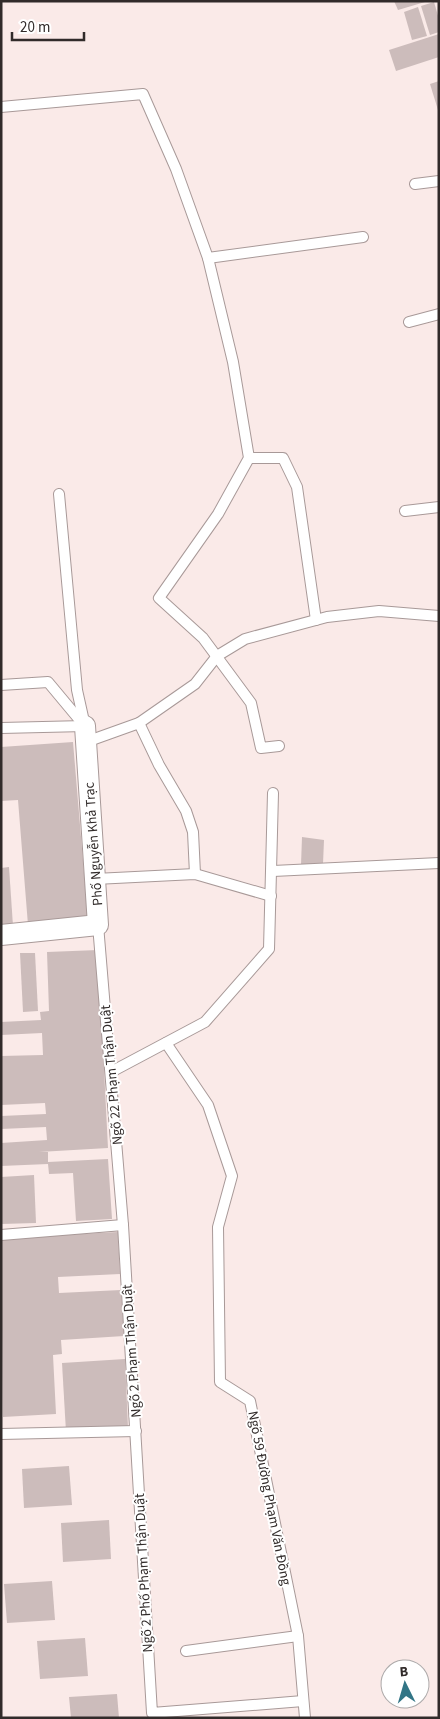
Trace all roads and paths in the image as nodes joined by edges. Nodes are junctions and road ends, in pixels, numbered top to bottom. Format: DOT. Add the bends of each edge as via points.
graph roads {
  1 [pos="1,107"];
  2 [pos="439,181"];
  3 [pos="415,184"];
  4 [pos="363,237"];
  5 [pos="208,258"];
  6 [pos="439,314"];
  7 [pos="409,322"];
  8 [pos="248,458"];
  9 [pos="59,494"];
  10 [pos="439,507"];
  11 [pos="405,511"];
  12 [pos="439,616"];
  13 [pos="316,620"];
  14 [pos="217,656"];
  15 [pos="1,685"];
  16 [pos="139,723"];
  17 [pos="1,728"];
  18 [pos="86,734"];
  19 [pos="279,746"];
  20 [pos="273,793"];
  21 [pos="439,863"];
  22 [pos="273,871"];
  23 [pos="195,874"];
  24 [pos="95,879"];
  25 [pos="271,896"];
  26 [pos="98,924"];
  27 [pos="1,935"];
  28 [pos="166,1042"];
  29 [pos="111,1072"];
  30 [pos="123,1225"];
  31 [pos="1,1235"];
  32 [pos="1,1425"];
  33 [pos="136,1432"];
  34 [pos="2,1434"];
  35 [pos="298,1636"];
  36 [pos="186,1650"];
  37 [pos="303,1702"];
  38 [pos="305,1718"];
  1 -- 5 [label="lane" via="143,94 176,169"];
  2 -- 3 [label="lane"];
  4 -- 5 [label="lane"];
  5 -- 8 [label="lane" via="233,362"];
  6 -- 7 [label="lane"];
  8 -- 13 [label="lane" via="283,458 297,486"];
  8 -- 14 [label="lane" via="218,514 159,598 204,638"];
  9 -- 18 [label="lane" via="77,690"];
  10 -- 11 [label="lane"];
  12 -- 13 [label="lane" via="379,611"];
  13 -- 14 [label="lane" via="246,639"];
  14 -- 16 [label="lane" via="195,684"];
  14 -- 19 [label="lane" via="251,704 261,748"];
  15 -- 18 [label="lane" via="48,682"];
  16 -- 18 [label="lane"];
  16 -- 23 [label="lane" via="186,811 193,832"];
  17 -- 18 [label="lane"];
  18 -- 24 [label="street, Phố Nguyễn Khả Trạc"];
  20 -- 22 [label="lane"];
  21 -- 22 [label="lane"];
  22 -- 25 [label="lane"];
  23 -- 24 [label="lane"];
  23 -- 25 [label="lane"];
  24 -- 26 [label="street, Phố Nguyễn Khả Trạc"];
  25 -- 28 [label="lane" via="269,949 205,1022"];
  26 -- 27 [label="street, Phố Nguyễn Khả Trạc"];
  26 -- 29 [label="lane, Ngõ 22 Phạm Thận Duật"];
  28 -- 29 [label="lane"];
  28 -- 35 [label="lane, Ngõ 59 Đường Phạm Văn Đồng" via="208,1105 232,1176 218,1227 220,1382 250,1401"];
  29 -- 30 [label="lane, Ngõ 22 Phạm Thận Duật"];
  30 -- 31 [label="lane"];
  30 -- 33 [label="lane, Ngõ 2 Phạm Thận Duật"];
  32 -- 34 [label="lane"];
  33 -- 34 [label="lane, Ngõ 2 Phạm Thận Duật"];
  33 -- 37 [label="lane, Ngõ 2 Phố Phạm Thận Duật" via="152,1714"];
  35 -- 36 [label="lane"];
  35 -- 37 [label="lane, Ngõ 59 Đường Phạm Văn Đồng"];
  37 -- 38 [label="lane, Ngõ 59 Đường Phạm Văn Đồng"];
}
